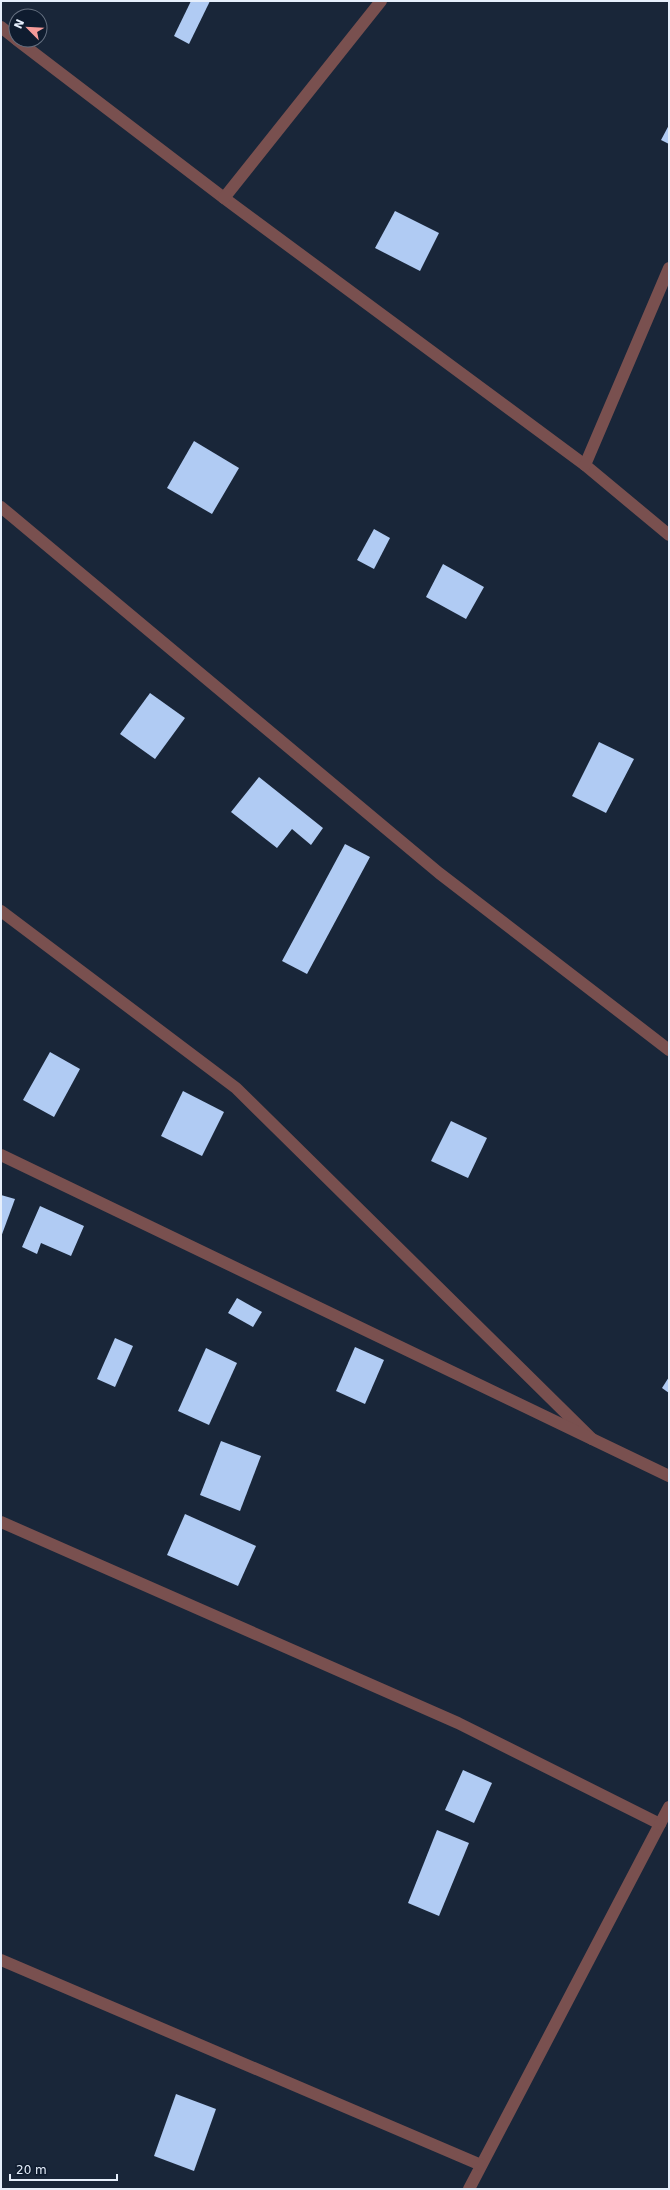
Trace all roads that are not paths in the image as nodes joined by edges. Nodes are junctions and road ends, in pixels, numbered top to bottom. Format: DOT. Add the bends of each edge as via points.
graph roads {
  1 [pos="381,1"];
  2 [pos="29,48"];
  3 [pos="224,198"];
  4 [pos="669,268"];
  5 [pos="584,465"];
  6 [pos="1,507"];
  7 [pos="669,535"];
  8 [pos="1,910"];
  9 [pos="669,1050"];
  10 [pos="1,1155"];
  11 [pos="592,1439"];
  12 [pos="669,1476"];
  13 [pos="1,1522"];
  14 [pos="669,1807"];
  15 [pos="660,1824"];
  16 [pos="1,1960"];
  17 [pos="482,2165"];
  18 [pos="469,2189"];
  1 -- 3 [label="street"];
  2 -- 3 [label="street"];
  3 -- 5 [label="street"];
  4 -- 5 [label="street"];
  5 -- 7 [label="street"];
  6 -- 9 [label="street" via="439,873"];
  8 -- 11 [label="street" via="236,1088"];
  10 -- 11 [label="street"];
  11 -- 12 [label="street"];
  13 -- 15 [label="street" via="458,1723"];
  14 -- 15 [label="street"];
  15 -- 17 [label="street"];
  16 -- 17 [label="street"];
  17 -- 18 [label="street"];
}
